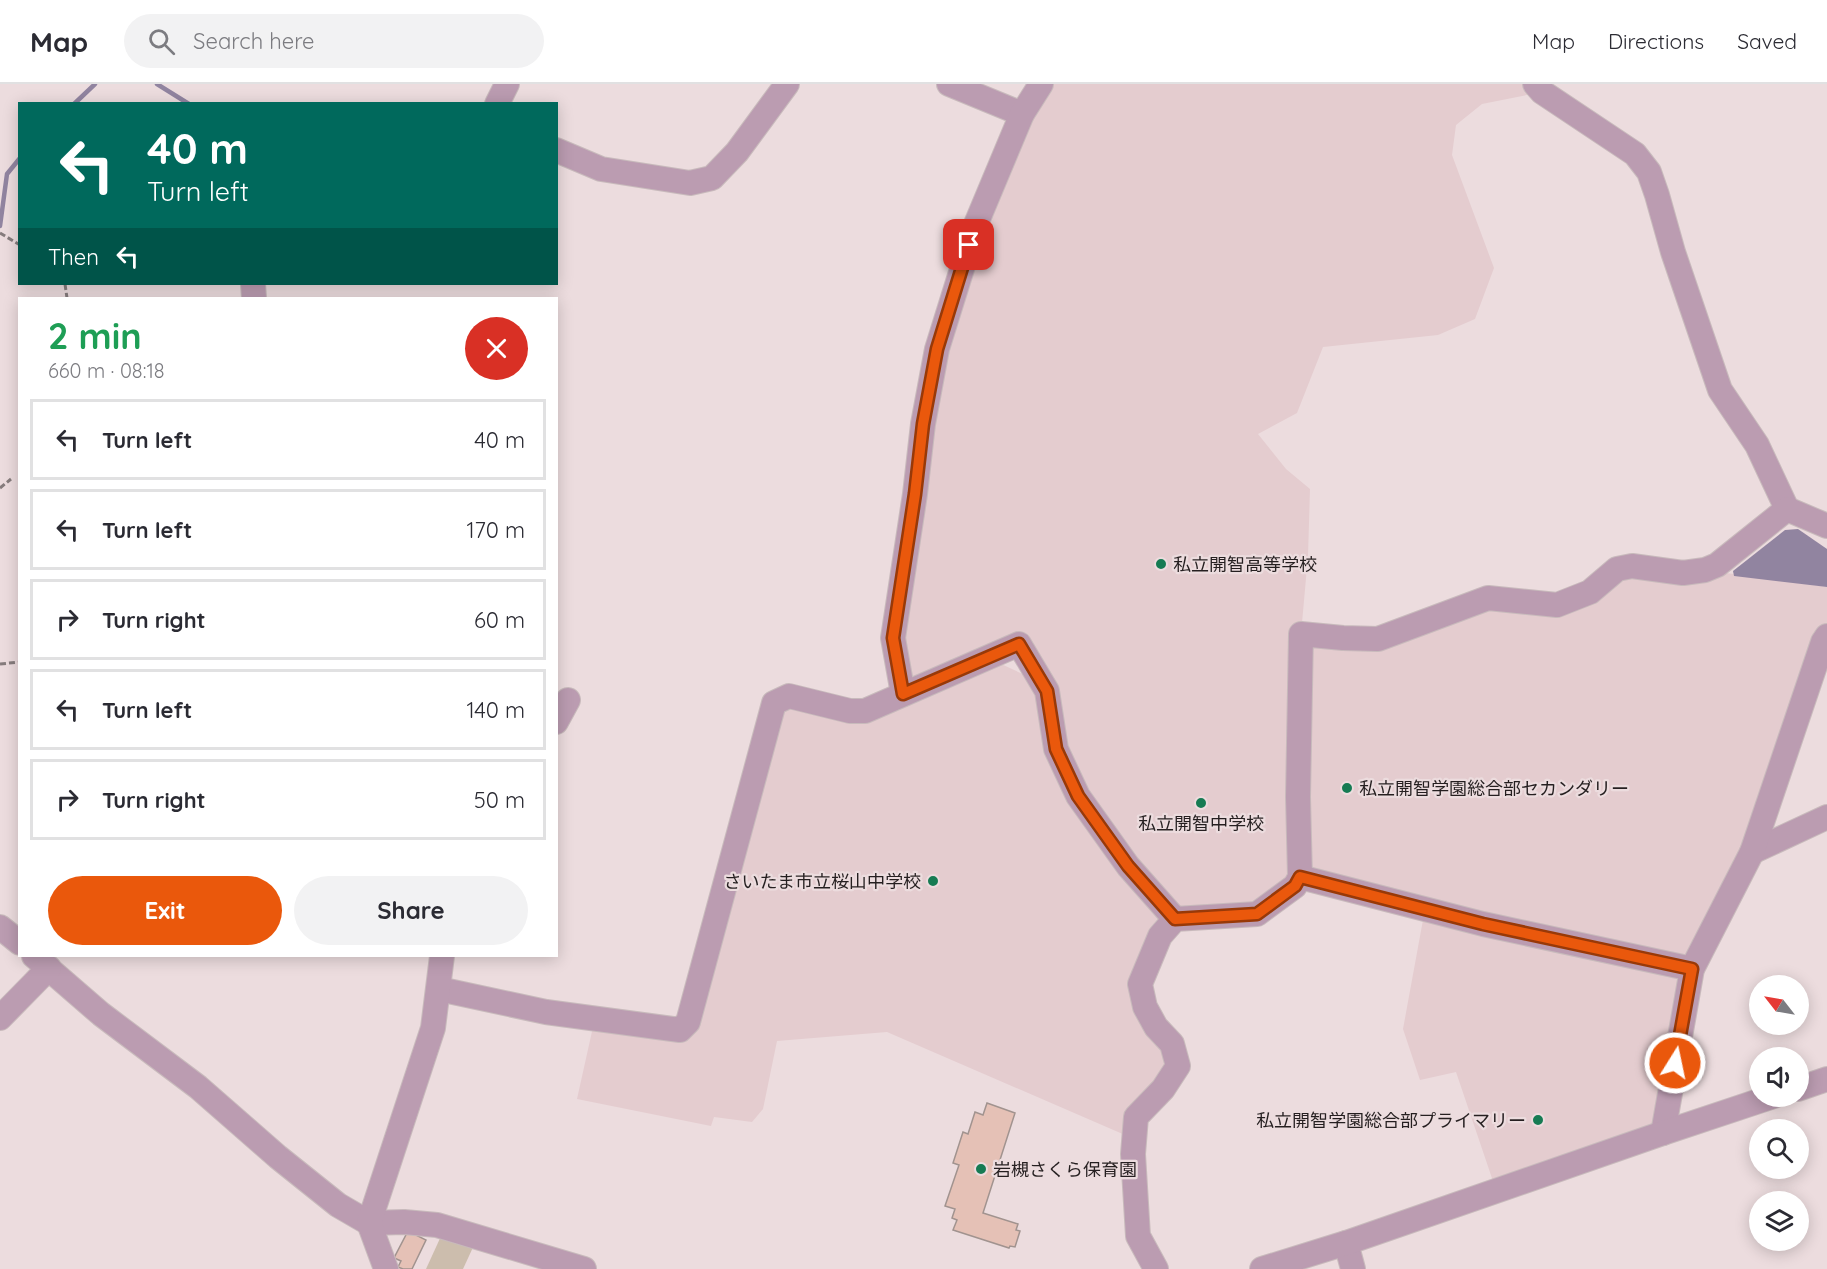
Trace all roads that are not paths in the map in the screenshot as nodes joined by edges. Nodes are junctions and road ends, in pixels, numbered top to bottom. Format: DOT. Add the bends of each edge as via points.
graph roads {
  1 [pos="507,84"];
  2 [pos="787,84"];
  3 [pos="949,84"];
  4 [pos="1041,84"];
  5 [pos="1534,84"];
  6 [pos="498,102"];
  7 [pos="1022,114"];
  8 [pos="558,151"];
  9 [pos="1787,509"];
  10 [pos="1827,526"];
  11 [pos="1827,636"];
  12 [pos="903,694"];
  13 [pos="568,700"];
  14 [pos="558,718"];
  15 [pos="1827,817"];
  16 [pos="1752,852"];
  17 [pos="1300,877"];
  18 [pos="1175,919"];
  19 [pos="0,927"];
  20 [pos="18,942"];
  21 [pos="442,957"];
  22 [pos="41,962"];
  23 [pos="1692,969"];
  24 [pos="439,989"];
  25 [pos="0,1018"];
  26 [pos="1827,1079"];
  27 [pos="1809,1085"];
  28 [pos="1749,1104"];
  29 [pos="1663,1133"];
  30 [pos="369,1223"];
  31 [pos="1346,1243"];
  32 [pos="386,1269"];
  33 [pos="584,1269"];
  34 [pos="1156,1269"];
  35 [pos="1262,1269"];
  36 [pos="1353,1269"];
  1 -- 6 [label="street"];
  2 -- 8 [label="street" via="737,152 712,178 690,183 601,170"];
  3 -- 7 [label="street"];
  4 -- 7 [label="street"];
  5 -- 9 [label="street" via="1635,154 1649,172 1720,390 1757,446"];
  7 -- 12 [label="street" via="976,224 937,349 893,638"];
  9 -- 10 [label="street"];
  9 -- 17 [label="street" via="1717,565 1705,570 1683,573 1632,566 1617,569 1590,592 1557,605 1488,598 1378,639 1301,634"];
  11 -- 16 [label="street"];
  12 -- 18 [label="street" via="1019,644 1047,691 1056,749 1078,796 1128,866"];
  12 -- 24 [label="street" via="865,711 789,696 774,703 688,1022 680,1030 546,1012"];
  13 -- 14 [label="street"];
  15 -- 16 [label="street"];
  16 -- 23 [label="street"];
  17 -- 18 [label="street" via="1295,886 1257,914"];
  17 -- 23 [label="street" via="1483,924"];
  18 -- 34 [label="street" via="1160,936 1140,984 1145,1007 1172,1044 1178,1066 1163,1089 1136,1117 1133,1154 1138,1236"];
  19 -- 20 [label="street"];
  21 -- 24 [label="street"];
  22 -- 25 [label="street"];
  22 -- 30 [label="street" via="338,1205"];
  23 -- 29 [label="street"];
  24 -- 30 [label="street" via="433,1028"];
  26 -- 27 [label="street"];
  28 -- 29 [label="street"];
  29 -- 31 [label="street"];
  30 -- 32 [label="street"];
  30 -- 33 [label="street" via="437,1226"];
  31 -- 35 [label="street"];
  31 -- 36 [label="street"];
}
